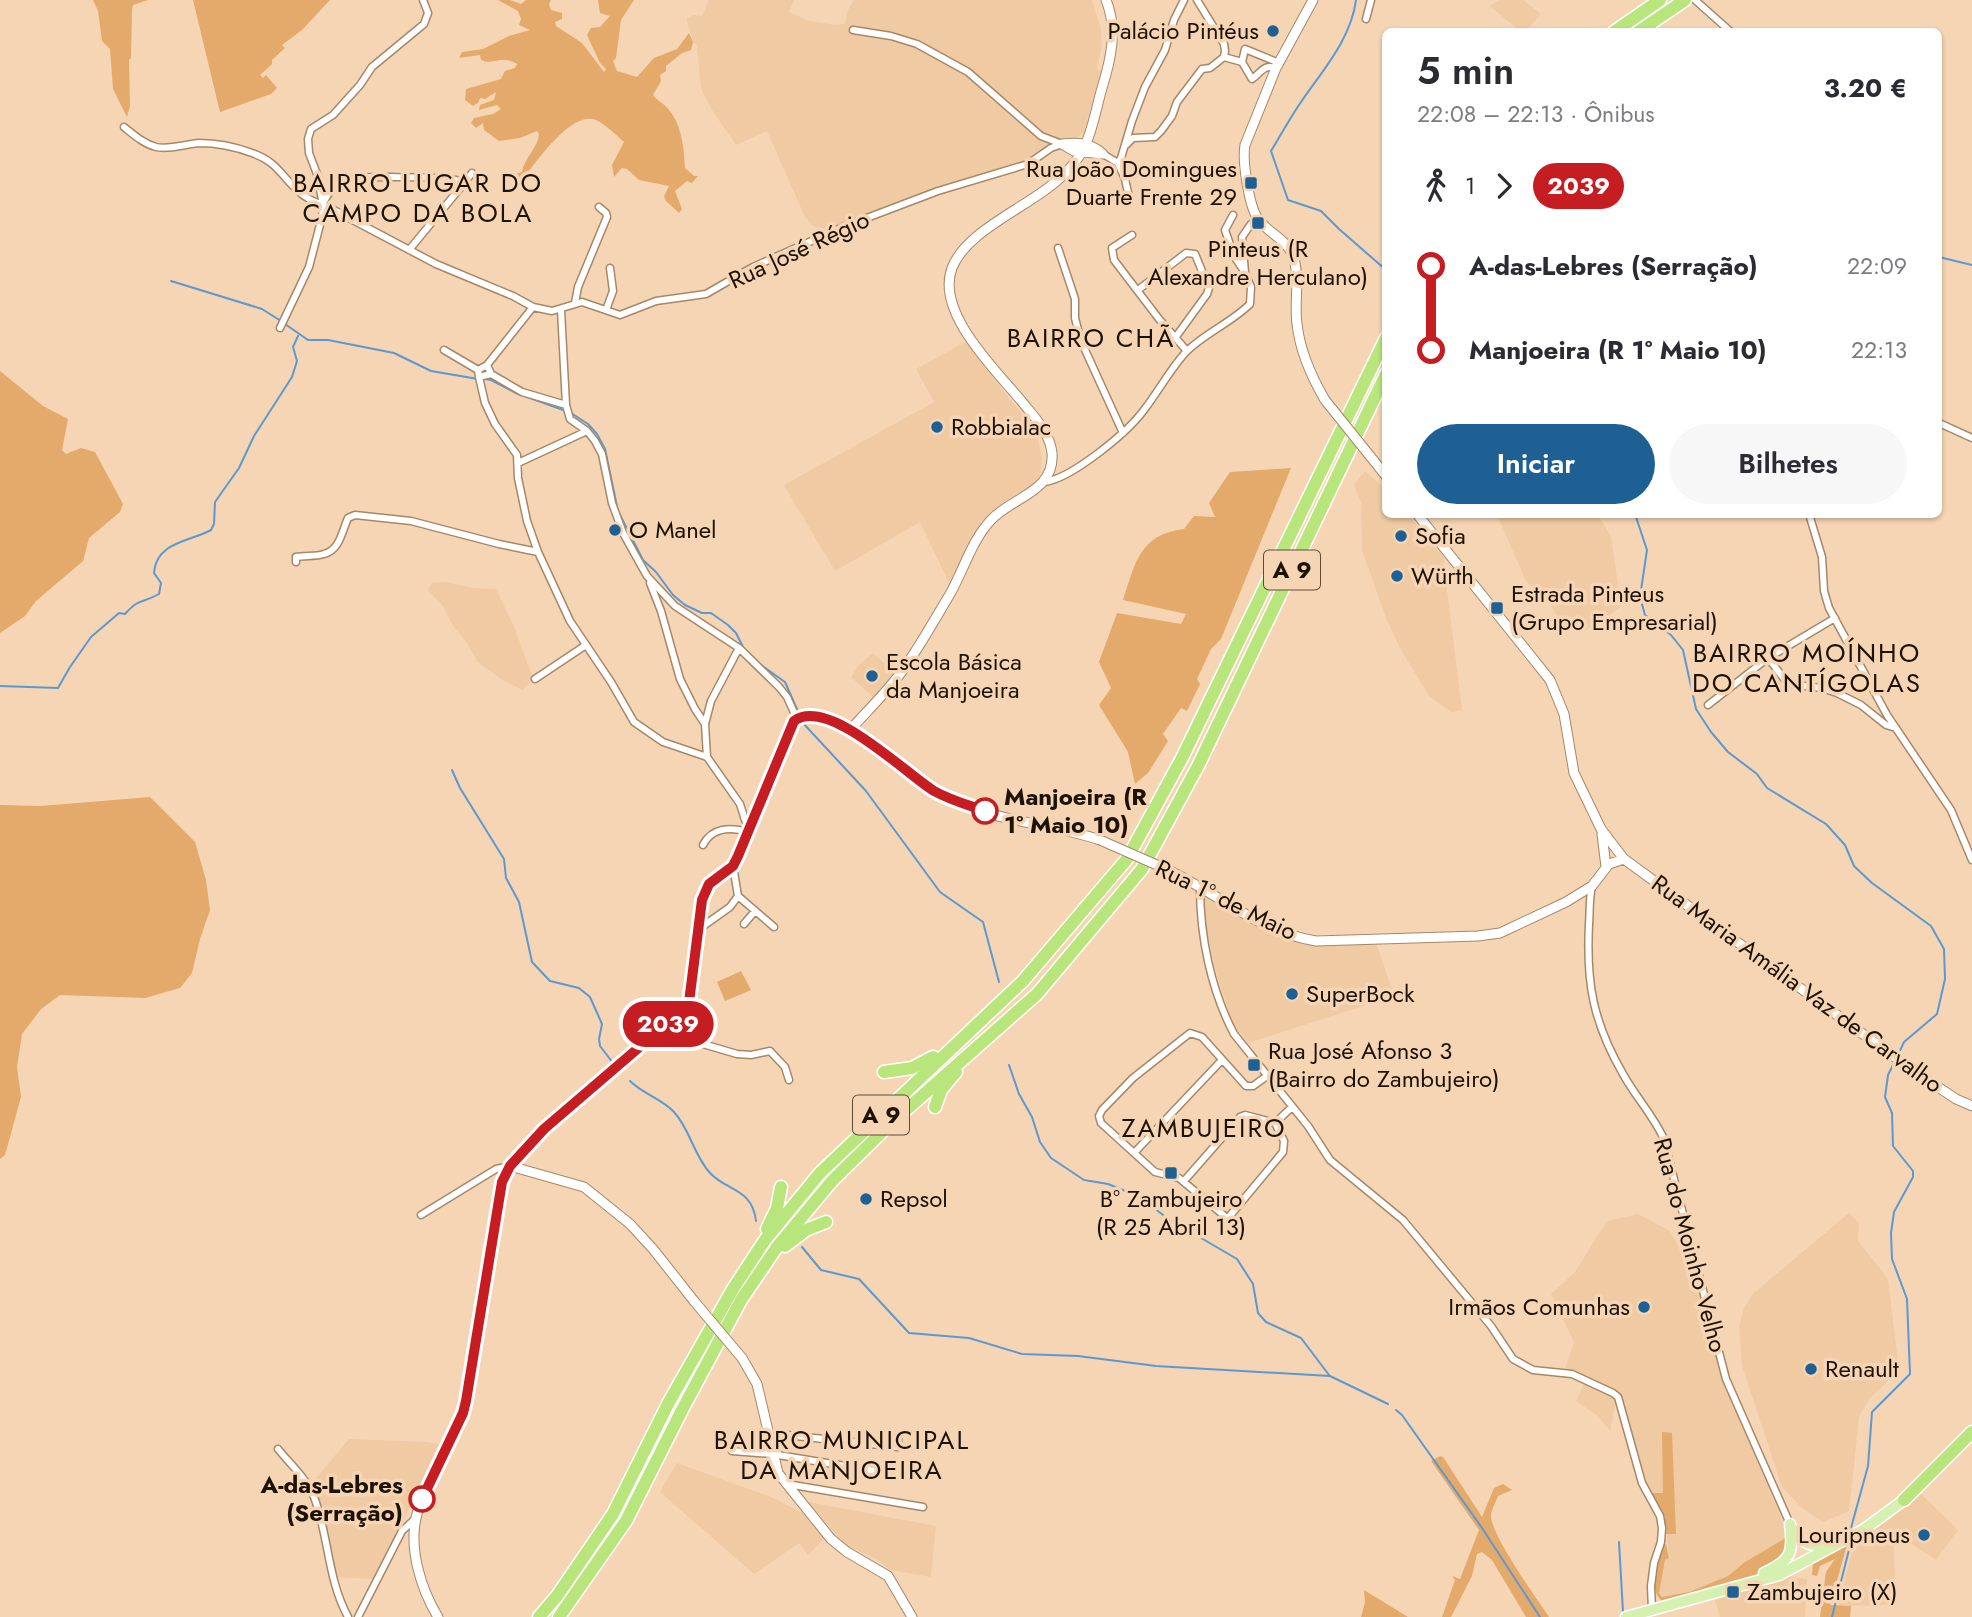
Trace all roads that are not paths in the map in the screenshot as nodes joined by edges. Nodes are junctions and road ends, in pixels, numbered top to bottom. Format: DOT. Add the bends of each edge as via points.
graph roads {
  1 [pos="423,0"];
  2 [pos="1106,0"];
  3 [pos="1184,0"];
  4 [pos="1197,0"];
  5 [pos="1313,0"];
  6 [pos="1371,0"];
  7 [pos="1660,0"];
  8 [pos="1685,0"];
  9 [pos="1695,0"];
  10 [pos="1366,19"];
  11 [pos="1620,28"];
  12 [pos="1644,28"];
  13 [pos="1727,28"];
  14 [pos="853,30"];
  15 [pos="1224,57"];
  16 [pos="1242,62"];
  17 [pos="1278,65"];
  18 [pos="124,127"];
  19 [pos="1062,144"];
  20 [pos="1125,146"];
  21 [pos="1083,149"];
  22 [pos="1103,154"];
  23 [pos="1118,163"];
  24 [pos="472,173"];
  25 [pos="461,187"];
  26 [pos="1129,197"];
  27 [pos="323,205"];
  28 [pos="599,207"];
  29 [pos="1233,215"];
  30 [pos="1259,219"];
  31 [pos="1132,236"];
  32 [pos="1058,248"];
  33 [pos="410,250"];
  34 [pos="610,268"];
  35 [pos="1245,273"];
  36 [pos="1138,290"];
  37 [pos="575,303"];
  38 [pos="533,307"];
  39 [pos="561,310"];
  40 [pos="606,310"];
  41 [pos="280,328"];
  42 [pos="1175,338"];
  43 [pos="1382,346"];
  44 [pos="444,350"];
  45 [pos="1187,351"];
  46 [pos="487,365"];
  47 [pos="491,374"];
  48 [pos="478,376"];
  49 [pos="1382,382"];
  50 [pos="567,409"];
  51 [pos="1942,424"];
  52 [pos="587,431"];
  53 [pos="1123,433"];
  54 [pos="1972,438"];
  55 [pos="518,463"];
  56 [pos="1382,471"];
  57 [pos="1044,482"];
  58 [pos="1420,518"];
  59 [pos="1810,518"];
  60 [pos="538,552"];
  61 [pos="296,562"];
  62 [pos="647,576"];
  63 [pos="1835,618"];
  64 [pos="586,645"];
  65 [pos="739,648"];
  66 [pos="1769,657"];
  67 [pos="535,679"];
  68 [pos="1708,705"];
  69 [pos="802,717"];
  70 [pos="705,724"];
  71 [pos="1896,728"];
  72 [pos="850,730"];
  73 [pos="707,757"];
  74 [pos="749,829"];
  75 [pos="1601,829"];
  76 [pos="703,845"];
  77 [pos="1624,859"];
  78 [pos="1972,860"];
  79 [pos="733,866"];
  80 [pos="1606,867"];
  81 [pos="1199,885"];
  82 [pos="1592,886"];
  83 [pos="738,896"];
  84 [pos="755,911"];
  85 [pos="744,924"];
  86 [pos="774,927"];
  87 [pos="699,929"];
  88 [pos="688,1010"];
  89 [pos="981,1021"];
  90 [pos="986,1037"];
  91 [pos="1221,1061"];
  92 [pos="884,1072"];
  93 [pos="1268,1076"];
  94 [pos="789,1080"];
  95 [pos="1972,1106"];
  96 [pos="934,1107"];
  97 [pos="1292,1107"];
  98 [pos="1275,1123"];
  99 [pos="1134,1153"];
  100 [pos="510,1166"];
  101 [pos="1184,1181"];
  102 [pos="781,1187"];
  103 [pos="421,1215"];
  104 [pos="826,1222"];
  105 [pos="743,1273"];
  106 [pos="759,1274"];
  107 [pos="768,1433"];
  108 [pos="1972,1433"];
  109 [pos="898,1438"];
  110 [pos="1972,1444"];
  111 [pos="278,1449"];
  112 [pos="732,1451"];
  113 [pos="772,1454"];
  114 [pos="906,1476"];
  115 [pos="787,1483"];
  116 [pos="1904,1500"];
  117 [pos="923,1507"];
  118 [pos="415,1519"];
  119 [pos="1790,1524"];
  120 [pos="1793,1543"];
  121 [pos="1837,1544"];
  122 [pos="1810,1560"];
  123 [pos="1751,1582"];
  124 [pos="1652,1608"];
  125 [pos="348,1617"];
  126 [pos="358,1617"];
  127 [pos="438,1617"];
  128 [pos="539,1617"];
  129 [pos="559,1617"];
  130 [pos="912,1617"];
  131 [pos="1626,1617"];
  1 -- 27 [label="street" via="428,13 424,24 372,67 333,115 311,129 309,153"];
  2 -- 21 [label="street" via="1113,35 1109,67"];
  3 -- 20 [label="street" via="1145,87"];
  4 -- 15 [label="street" via="1223,44"];
  5 -- 17 [label="street"];
  6 -- 10 [label="street"];
  7 -- 11 [label="highway"];
  8 -- 12 [label="highway"];
  9 -- 13 [label="street"];
  14 -- 19 [label="street" via="917,44 968,72 1041,136"];
  15 -- 16 [label="street"];
  15 -- 20 [label="street" via="1202,69 1155,137 1133,138"];
  16 -- 17 [label="street" via="1245,49"];
  16 -- 17 [label="street" via="1252,79 1263,68"];
  17 -- 30 [label="street" via="1243,157"];
  18 -- 27 [label="street" via="153,147 202,143 264,157 297,191"];
  19 -- 21 [label="street"];
  19 -- 40 [label="street, Rua José Régio" via="1028,164 843,227 753,267 706,294 656,301 623,315"];
  20 -- 23 [label="street"];
  21 -- 22 [label="street"];
  21 -- 57 [label="street" via="1067,172 1046,190 975,237 951,270 949,295 956,316 1044,429 1052,452"];
  22 -- 23 [label="street"];
  23 -- 26 [label="street"];
  24 -- 25 [label="street"];
  25 -- 27 [label="street" via="452,179 345,180 336,184"];
  25 -- 33 [label="street"];
  27 -- 33 [label="street"];
  27 -- 41 [label="street" via="309,267"];
  28 -- 37 [label="street" via="607,217"];
  29 -- 35 [label="street" via="1225,230"];
  30 -- 35 [label="street" via="1242,237"];
  30 -- 56 [label="street, bridge" via="1288,246 1294,258 1297,324 1311,375 1325,400"];
  31 -- 36 [label="street" via="1116,244 1111,253"];
  32 -- 53 [label="street" via="1075,299 1082,341"];
  33 -- 38 [label="street"];
  34 -- 40 [label="street" via="613,291"];
  35 -- 45 [label="street" via="1251,287 1250,304"];
  36 -- 42 [label="street"];
  36 -- 42 [label="street" via="1186,253 1195,254 1208,294"];
  37 -- 39 [label="street"];
  37 -- 40 [label="street, Rua José Régio"];
  38 -- 39 [label="street"];
  38 -- 46 [label="street"];
  39 -- 50 [label="street"];
  42 -- 45 [label="street"];
  43 -- 89 [label="highway, A 9" via="1182,758 1126,859 1023,981"];
  44 -- 48 [label="street"];
  45 -- 53 [label="street"];
  46 -- 47 [label="street"];
  46 -- 48 [label="street"];
  47 -- 48 [label="street"];
  47 -- 50 [label="street"];
  48 -- 55 [label="street" via="485,403"];
  49 -- 90 [label="highway, A 9" via="1198,766 1142,869 1037,994"];
  50 -- 52 [label="street" via="570,419"];
  51 -- 54 [label="street"];
  52 -- 55 [label="street"];
  52 -- 62 [label="street" via="602,454 623,533"];
  53 -- 57 [label="street" via="1070,473"];
  55 -- 60 [label="street"];
  57 -- 72 [label="street" via="992,519 902,671"];
  58 -- 75 [label="street" via="1550,680 1564,714 1574,773"];
  59 -- 63 [label="street" via="1822,557 1824,591"];
  60 -- 61 [label="street" via="411,521 355,515 348,518 332,550 296,557"];
  60 -- 64 [label="street"];
  62 -- 65 [label="street" via="674,606"];
  62 -- 70 [label="street" via="680,679"];
  63 -- 66 [label="street"];
  63 -- 71 [label="street"];
  64 -- 67 [label="street"];
  64 -- 73 [label="street" via="634,722 663,742"];
  65 -- 69 [label="street"];
  65 -- 70 [label="street" via="711,701"];
  66 -- 68 [label="street"];
  66 -- 71 [label="street" via="1785,680 1837,693"];
  69 -- 72 [label="street, Rua 1º de Maio" via="829,719"];
  69 -- 74 [label="street" via="790,728"];
  70 -- 73 [label="street"];
  71 -- 78 [label="street" via="1951,810"];
  72 -- 81 [label="street, Rua 1º de Maio, bridge" via="935,791 957,801 1028,824 1081,834"];
  73 -- 74 [label="street" via="740,804"];
  74 -- 76 [label="street" via="728,828 705,839"];
  74 -- 79 [label="street"];
  75 -- 77 [label="street, Rua Maria Amália Vaz de Carvalho"];
  75 -- 80 [label="street"];
  77 -- 80 [label="street, Rua 1º de Maio"];
  77 -- 95 [label="street, Rua Maria Amália Vaz de Carvalho" via="1908,1067"];
  79 -- 83 [label="street"];
  79 -- 87 [label="street" via="709,884"];
  80 -- 82 [label="street, Rua 1º de Maio"];
  81 -- 82 [label="street, Rua 1º de Maio" via="1274,930 1315,941 1500,933"];
  81 -- 93 [label="street" via="1200,923 1228,1021"];
  82 -- 119 [label="street, Rua do Moinho Velho" via="1587,958 1599,1022 1623,1075 1663,1138 1727,1379"];
  83 -- 84 [label="street"];
  83 -- 87 [label="street"];
  84 -- 85 [label="street"];
  84 -- 86 [label="street"];
  87 -- 88 [label="street"];
  88 -- 94 [label="street" via="703,1044 737,1054 770,1051 785,1067"];
  88 -- 100 [label="street" via="544,1129"];
  89 -- 92 [label="highway" via="928,1062"];
  89 -- 105 [label="highway, A 9" via="820,1173"];
  90 -- 96 [label="highway" via="941,1090"];
  90 -- 106 [label="highway, A 9" via="832,1181"];
  91 -- 93 [label="street" via="1245,1086"];
  91 -- 99 [label="street"];
  91 -- 99 [label="street" via="1202,1037 1190,1033 1133,1078 1102,1110 1099,1120"];
  93 -- 97 [label="street"];
  97 -- 98 [label="street"];
  97 -- 124 [label="street" via="1330,1160 1415,1233 1513,1359 1533,1370 1572,1374 1618,1397 1642,1483 1662,1528 1651,1586"];
  98 -- 101 [label="street" via="1240,1117"];
  98 -- 101 [label="street" via="1284,1142 1283,1152 1230,1221"];
  99 -- 101 [label="street" via="1155,1172"];
  100 -- 103 [label="street" via="496,1169"];
  100 -- 107 [label="street, bridge" via="584,1187 630,1224 742,1358 757,1384"];
  100 -- 118 [label="street" via="502,1182 463,1413"];
  102 -- 105 [label="highway" via="772,1223"];
  104 -- 106 [label="highway" via="793,1239"];
  105 -- 128 [label="highway, A 9" via="669,1402 613,1514"];
  106 -- 129 [label="highway, A 9" via="741,1300 626,1521"];
  107 -- 109 [label="street" via="898,1447"];
  107 -- 113 [label="street"];
  108 -- 116 [label="highway"];
  110 -- 116 [label="highway"];
  111 -- 125 [label="street" via="315,1498 329,1565"];
  112 -- 113 [label="street"];
  113 -- 114 [label="street"];
  113 -- 115 [label="street"];
  115 -- 117 [label="street"];
  115 -- 130 [label="street" via="831,1539 888,1576"];
  116 -- 121 [label="main road"];
  118 -- 126 [label="street" via="402,1531"];
  118 -- 127 [label="street" via="420,1578"];
  119 -- 120 [label="main road"];
  119 -- 121 [label="main road" via="1797,1536 1811,1545"];
  120 -- 122 [label="main road"];
  120 -- 123 [label="main road" via="1780,1566"];
  121 -- 122 [label="main road"];
  122 -- 123 [label="main road"];
  123 -- 124 [label="main road"];
  124 -- 131 [label="main road"];
}
